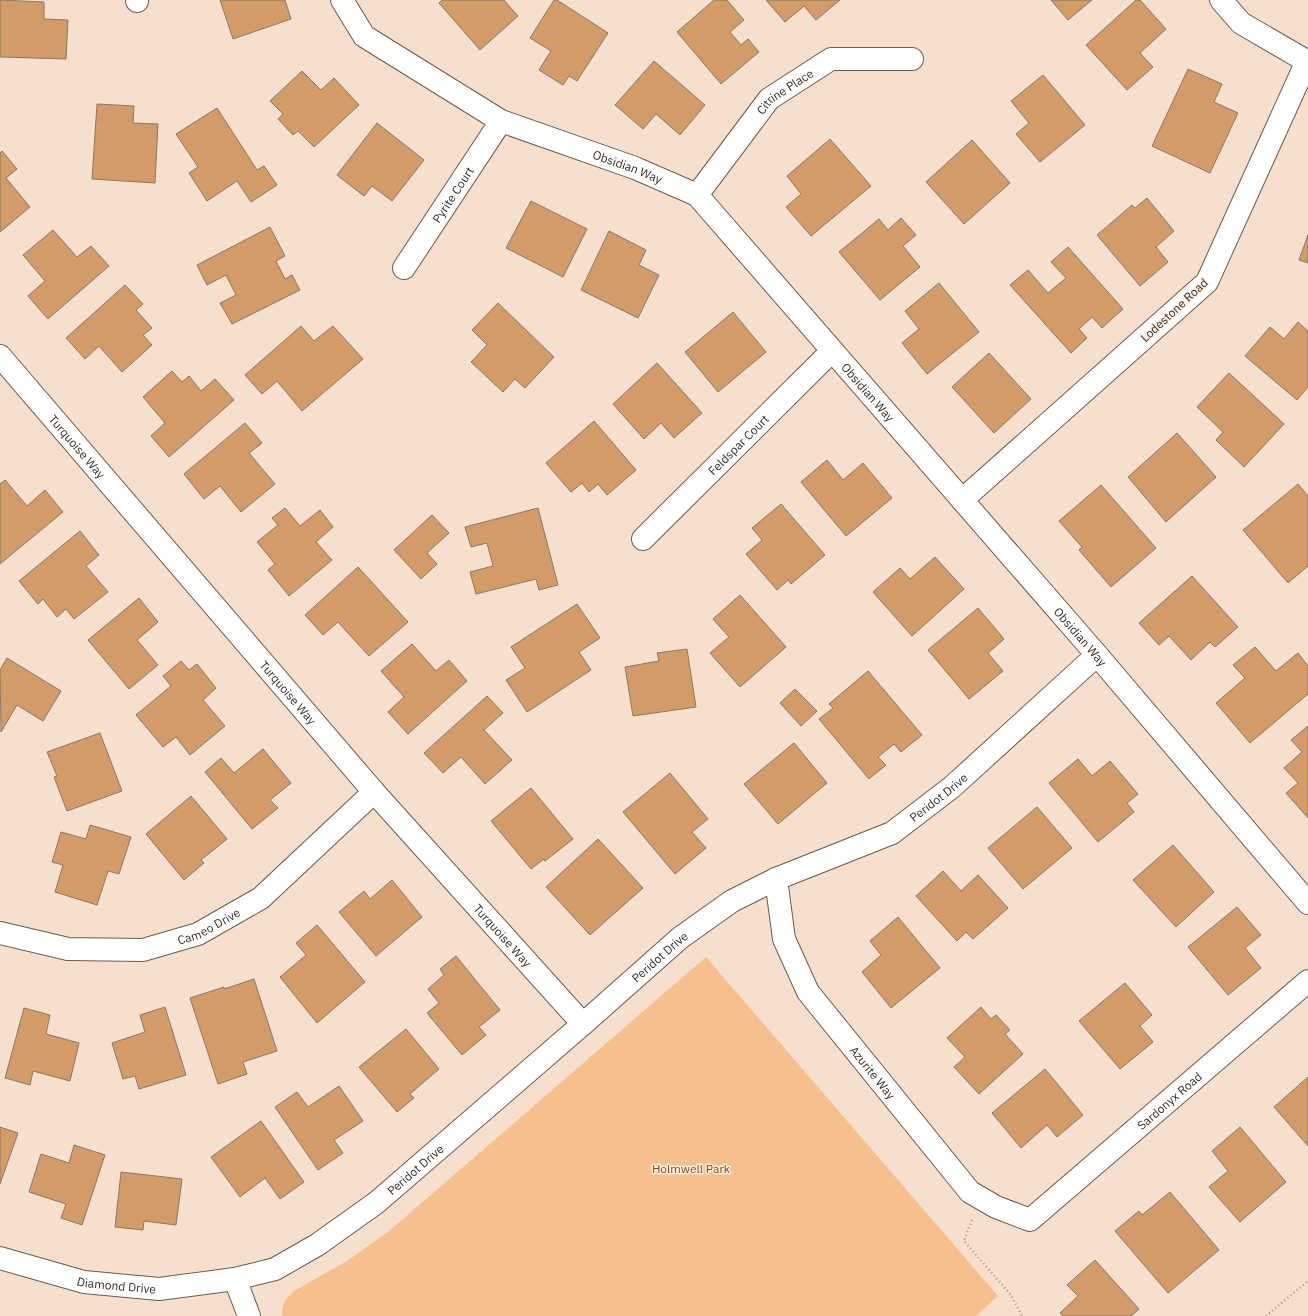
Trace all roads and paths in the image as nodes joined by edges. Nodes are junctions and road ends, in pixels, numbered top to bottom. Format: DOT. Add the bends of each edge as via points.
graph roads {
  1 [pos="342,0"];
  2 [pos="1221,0"];
  3 [pos="912,59"];
  4 [pos="1308,61"];
  5 [pos="501,121"];
  6 [pos="697,196"];
  7 [pos="404,268"];
  8 [pos="832,351"];
  9 [pos="0,356"];
  10 [pos="962,500"];
  11 [pos="643,539"];
  12 [pos="1097,655"];
  13 [pos="374,792"];
  14 [pos="776,880"];
  15 [pos="1308,903"];
  16 [pos="0,933"];
  17 [pos="1308,981"];
  18 [pos="583,1024"];
  19 [pos="981,1199"];
  20 [pos="1030,1220"];
  21 [pos="0,1258"];
  22 [pos="235,1279"];
  23 [pos="1308,1281"];
  24 [pos="249,1316"];
  25 [pos="1022,1316"];
  26 [pos="1266,1316"];
  1 -- 5 [label="street, Obsidian Way" via="364,36"];
  2 -- 4 [label="street" via="1241,23"];
  3 -- 6 [label="street, Citrine Place" via="832,59 768,99"];
  4 -- 10 [label="street, Lodestone Road" via="1207,282"];
  5 -- 6 [label="street, Obsidian Way" via="635,168"];
  5 -- 7 [label="street, Pyrite Court"];
  6 -- 8 [label="street, Obsidian Way"];
  8 -- 10 [label="street, Obsidian Way"];
  8 -- 11 [label="street, Feldspar Court"];
  9 -- 13 [label="street, Turquoise Way"];
  10 -- 12 [label="street, Obsidian Way"];
  12 -- 14 [label="street, Peridot Drive" via="952,787 892,833"];
  12 -- 15 [label="street, Obsidian Way"];
  13 -- 16 [label="street, Cameo Drive" via="260,898 198,934 143,950 68,949"];
  13 -- 18 [label="street, Turquoise Way"];
  14 -- 18 [label="street, Peridot Drive" via="732,901 680,938"];
  14 -- 19 [label="street, Azurite Way" via="784,939 808,992 970,1192"];
  17 -- 20 [label="street, Sardonyx Road"];
  18 -- 22 [label="street, Peridot Drive" via="376,1203 317,1244 275,1269"];
  19 -- 20 [label="street, Azurite Way"];
  19 -- 25 [label="path" via="964,1240 1011,1294"];
  21 -- 22 [label="street, Diamond Drive" via="84,1282 159,1289"];
  22 -- 24 [label="street"];
  23 -- 26 [label="path"];
}
